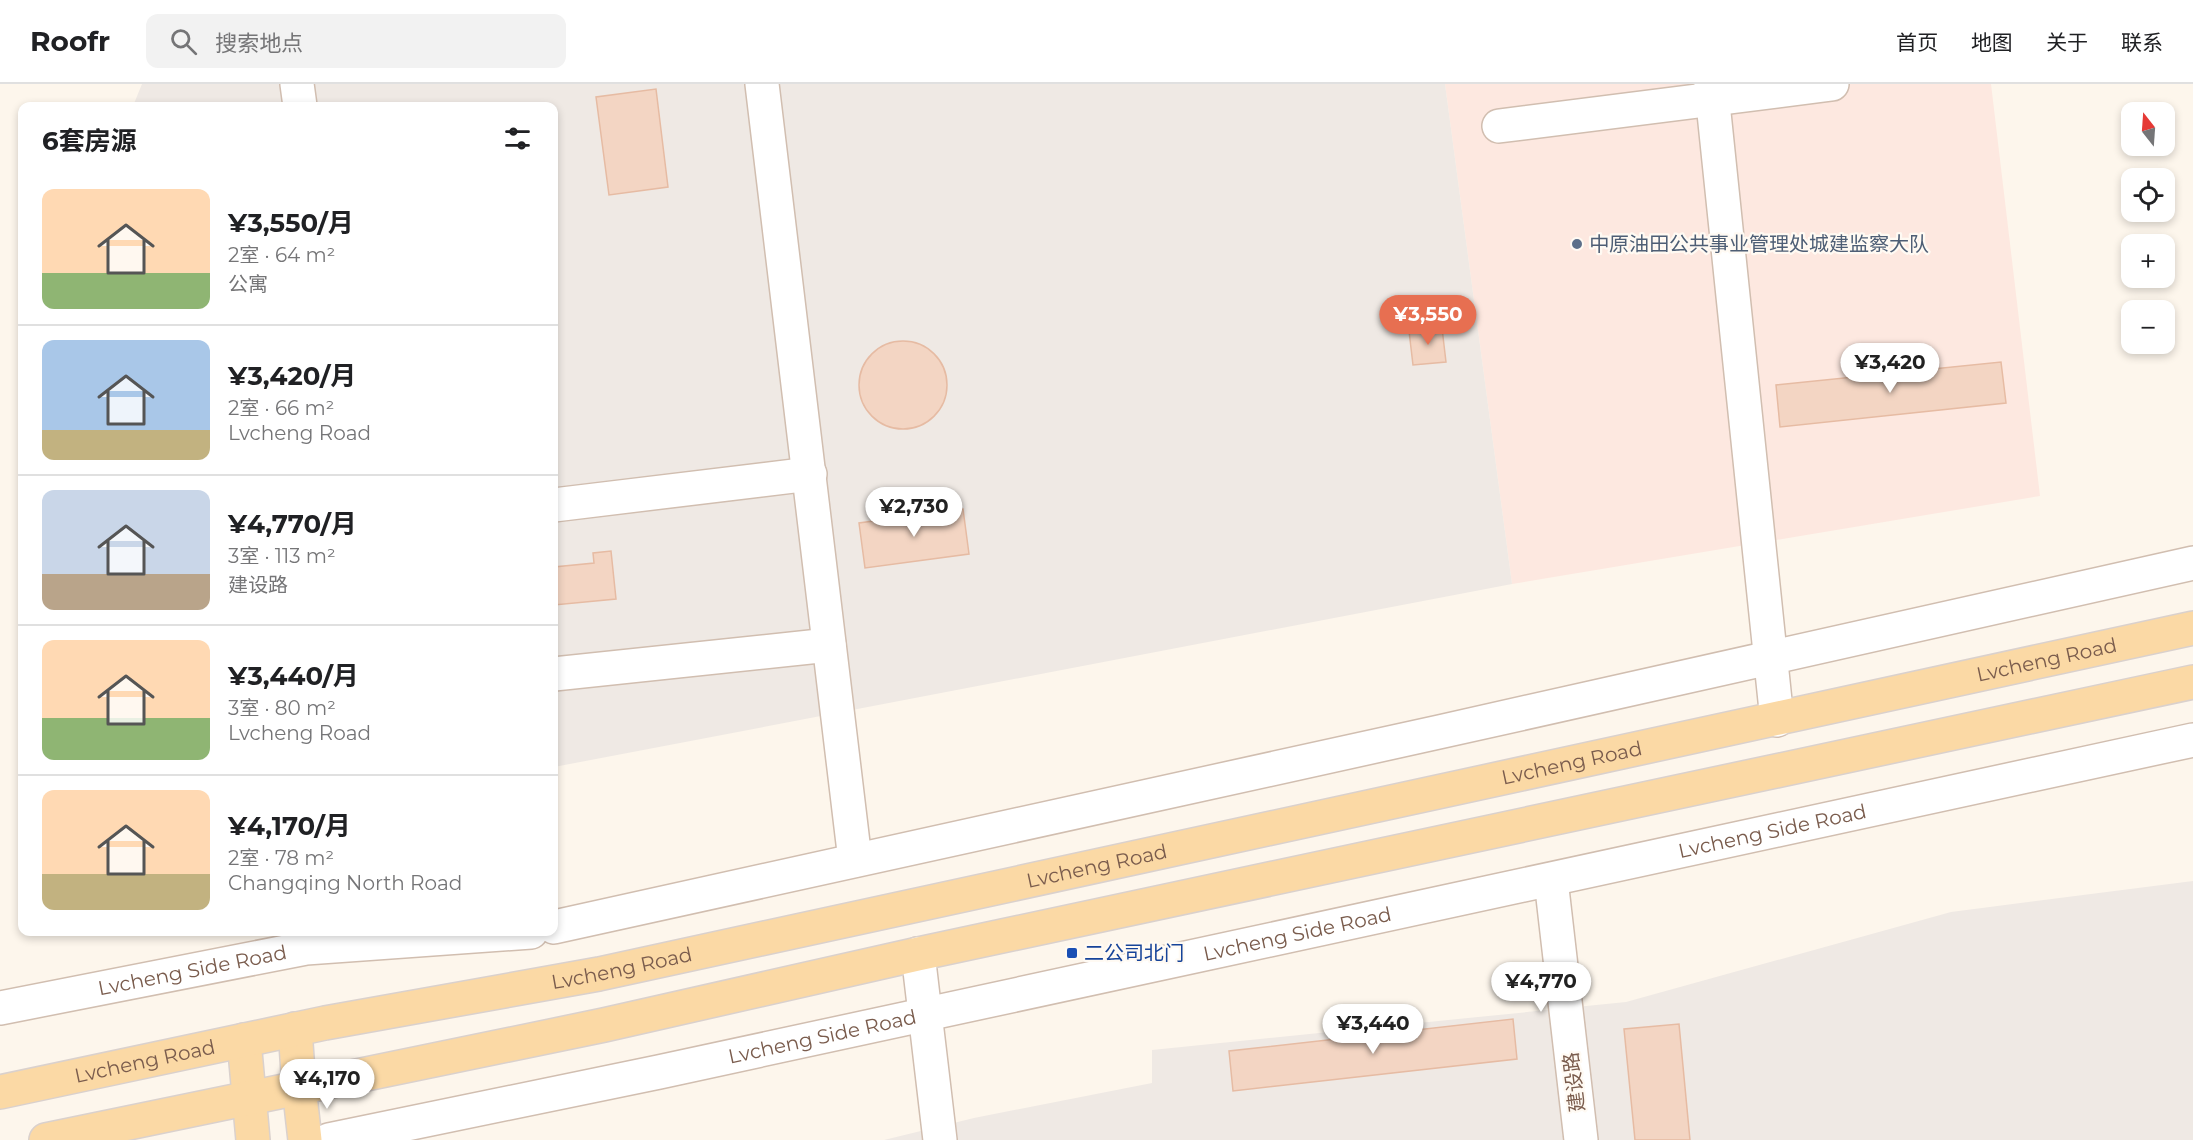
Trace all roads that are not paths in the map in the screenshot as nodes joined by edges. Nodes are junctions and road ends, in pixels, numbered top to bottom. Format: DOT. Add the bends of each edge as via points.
graph roads {
  1 [pos="297,84"];
  2 [pos="762,84"];
  3 [pos="1832,84"];
  4 [pos="1711,92"];
  5 [pos="299,102"];
  6 [pos="1499,126"];
  7 [pos="810,474"];
  8 [pos="558,504"];
  9 [pos="2193,563"];
  10 [pos="2193,628"];
  11 [pos="829,645"];
  12 [pos="1771,658"];
  13 [pos="558,674"];
  14 [pos="2193,682"];
  15 [pos="1777,720"];
  16 [pos="2193,740"];
  17 [pos="855,860"];
  18 [pos="1551,880"];
  19 [pos="558,926"];
  20 [pos="475,936"];
  21 [pos="918,954"];
  22 [pos="0,1008"];
  23 [pos="926,1015"];
  24 [pos="295,1029"];
  25 [pos="244,1040"];
  26 [pos="299,1087"];
  27 [pos="0,1092"];
  28 [pos="248,1098"];
  29 [pos="46,1140"];
  30 [pos="253,1140"];
  31 [pos="305,1140"];
  32 [pos="329,1140"];
  33 [pos="940,1140"];
  34 [pos="1581,1140"];
  1 -- 5 [label="street"];
  2 -- 7 [label="street"];
  3 -- 4 [label="street"];
  4 -- 6 [label="street"];
  4 -- 12 [label="street"];
  7 -- 8 [label="street"];
  7 -- 11 [label="street"];
  9 -- 12 [label="street"];
  10 -- 15 [label="main road, Lvcheng Road"];
  11 -- 13 [label="street"];
  11 -- 17 [label="street"];
  12 -- 15 [label="street"];
  12 -- 17 [label="street"];
  14 -- 21 [label="main road"];
  15 -- 24 [label="main road, Lvcheng Road" via="599,974"];
  16 -- 18 [label="street, Lvcheng Side Road"];
  17 -- 19 [label="street"];
  18 -- 23 [label="street, Lvcheng Side Road"];
  18 -- 34 [label="street, 建设路"];
  20 -- 22 [label="street, Lvcheng Side Road" via="306,948"];
  21 -- 23 [label="street"];
  21 -- 26 [label="main road" via="604,1025"];
  23 -- 32 [label="street, Lvcheng Side Road"];
  23 -- 33 [label="street"];
  24 -- 25 [label="main road, Lvcheng Road"];
  24 -- 26 [label="main road"];
  25 -- 27 [label="main road, Lvcheng Road"];
  25 -- 28 [label="main road"];
  26 -- 28 [label="main road"];
  26 -- 31 [label="main road"];
  28 -- 29 [label="main road"];
  28 -- 30 [label="main road"];
}
